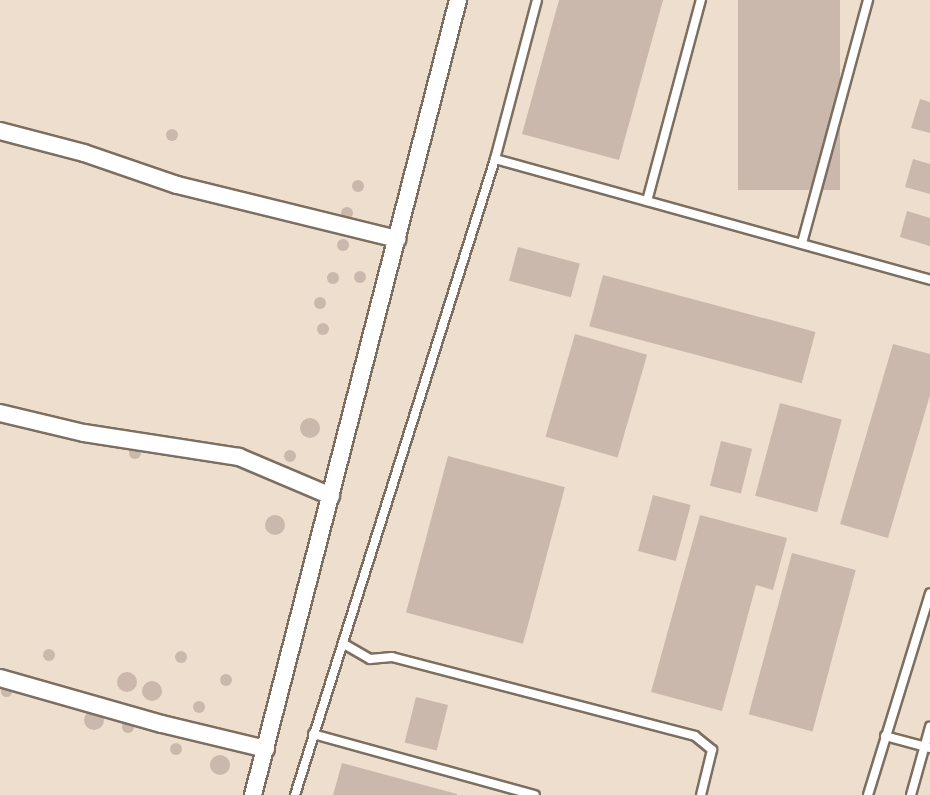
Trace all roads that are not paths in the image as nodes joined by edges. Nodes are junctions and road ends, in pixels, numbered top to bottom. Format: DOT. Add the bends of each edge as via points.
graph roads {
  1 [pos="458,0"];
  2 [pos="537,0"];
  3 [pos="701,0"];
  4 [pos="868,0"];
  5 [pos="0,131"];
  6 [pos="495,159"];
  7 [pos="647,201"];
  8 [pos="397,239"];
  9 [pos="802,243"];
  10 [pos="930,280"];
  11 [pos="0,413"];
  12 [pos="331,496"];
  13 [pos="930,593"];
  14 [pos="344,644"];
  15 [pos="0,678"];
  16 [pos="930,727"];
  17 [pos="313,734"];
  18 [pos="885,736"];
  19 [pos="927,747"];
  20 [pos="266,749"];
  21 [pos="253,795"];
  22 [pos="296,795"];
  23 [pos="535,795"];
  24 [pos="701,795"];
  25 [pos="868,795"];
  26 [pos="911,795"];
  1 -- 8 [label="street"];
  2 -- 6 [label="lane"];
  3 -- 7 [label="lane"];
  4 -- 9 [label="lane"];
  5 -- 8 [label="street" via="84,153 177,185"];
  6 -- 7 [label="lane"];
  6 -- 14 [label="lane"];
  7 -- 9 [label="lane"];
  8 -- 12 [label="street"];
  9 -- 10 [label="lane"];
  11 -- 12 [label="street" via="84,433 239,457"];
  12 -- 20 [label="street"];
  13 -- 18 [label="lane"];
  14 -- 17 [label="lane"];
  14 -- 24 [label="lane" via="370,659 392,657 695,736 712,750"];
  15 -- 20 [label="street"];
  16 -- 19 [label="lane"];
  17 -- 22 [label="lane"];
  17 -- 23 [label="lane"];
  18 -- 19 [label="lane"];
  18 -- 25 [label="lane"];
  19 -- 26 [label="lane"];
  20 -- 21 [label="street"];
}
